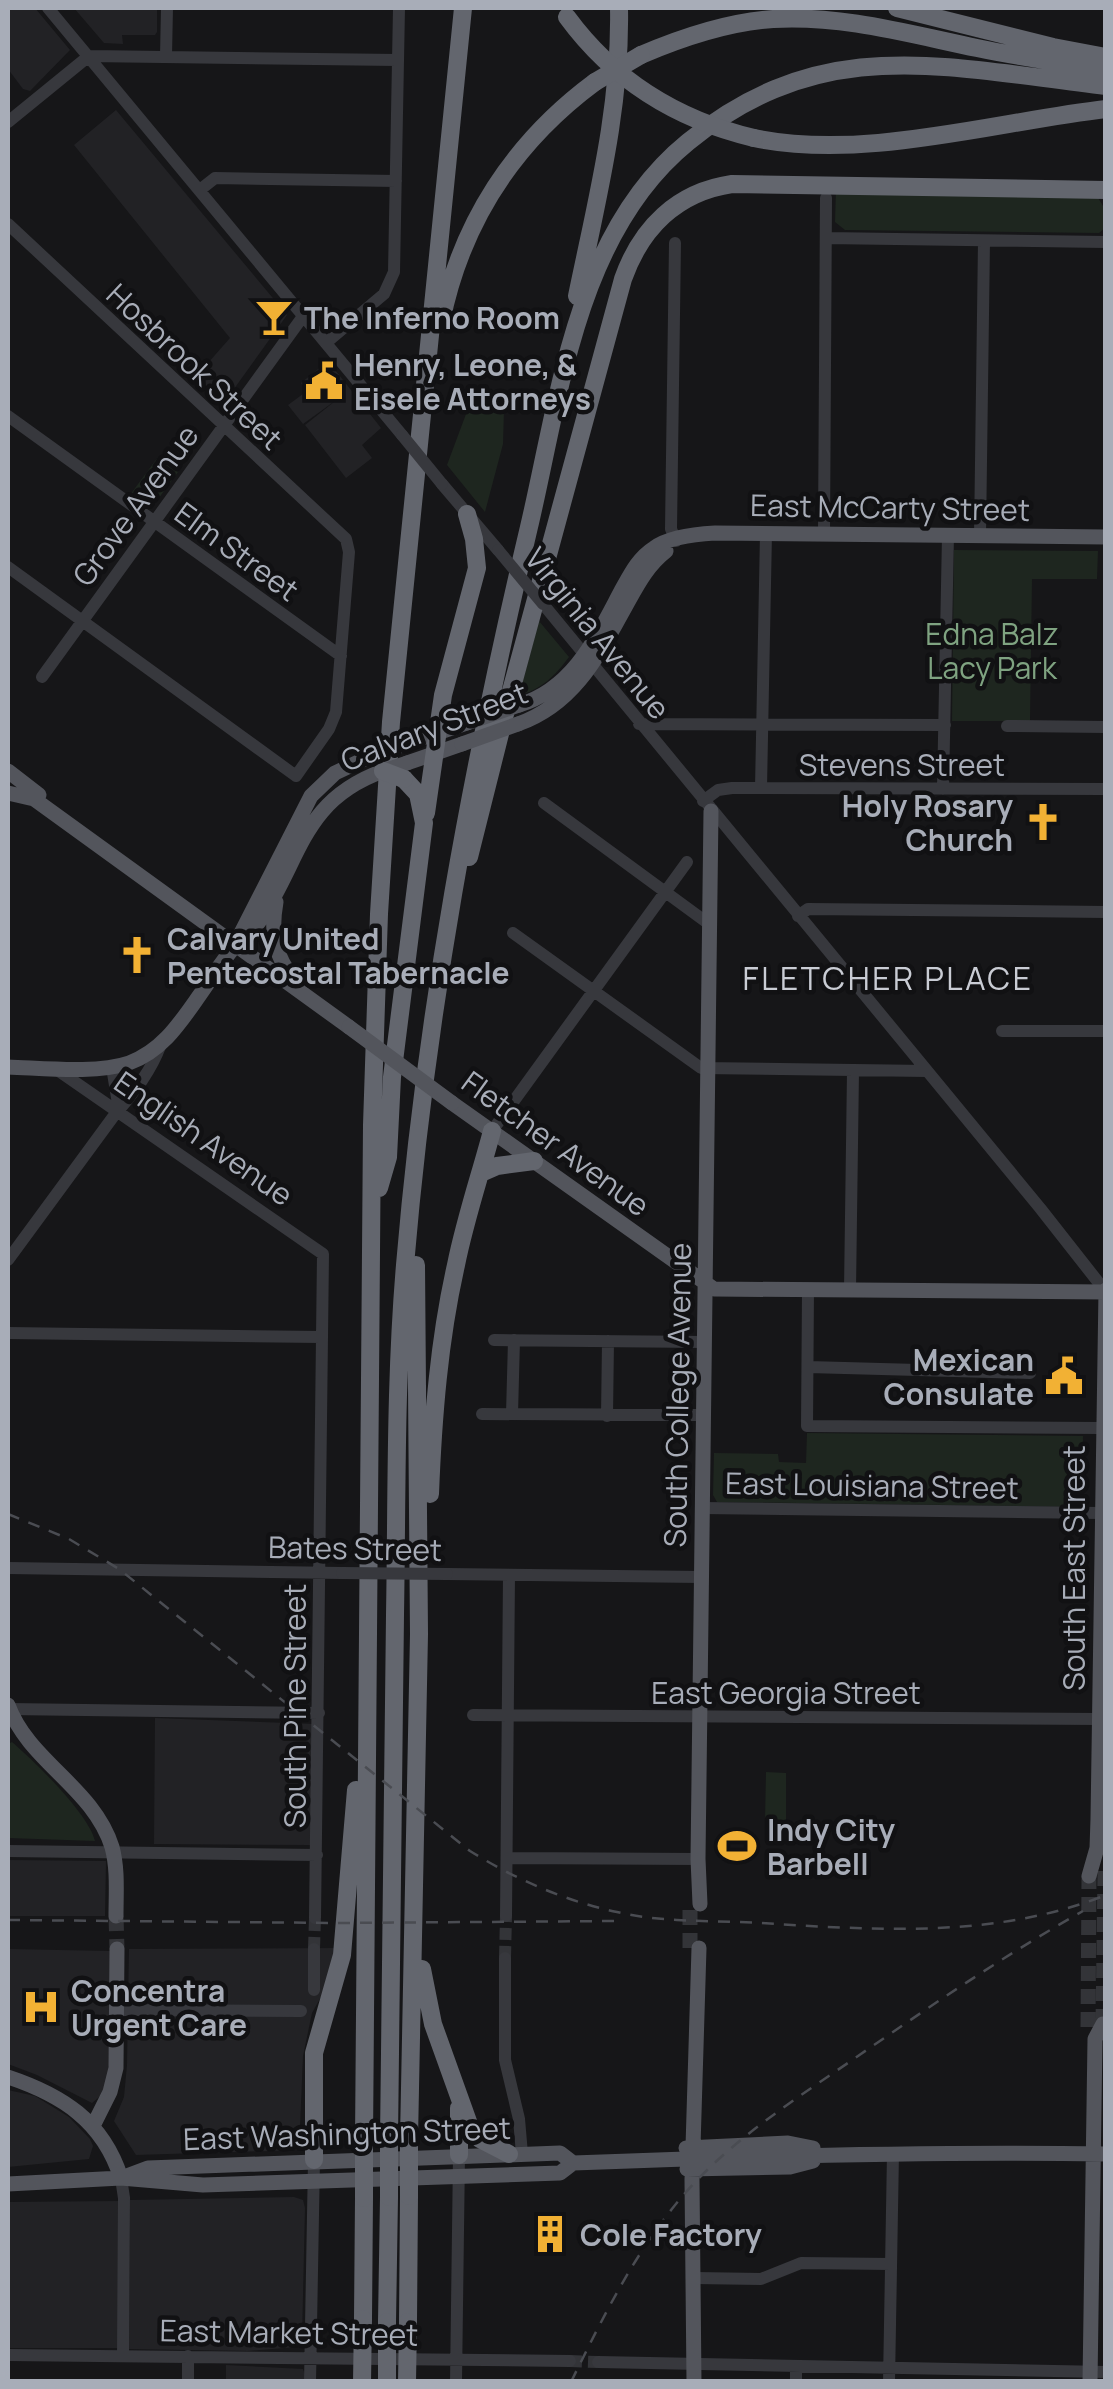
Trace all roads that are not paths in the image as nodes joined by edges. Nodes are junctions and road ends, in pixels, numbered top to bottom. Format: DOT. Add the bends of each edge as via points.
graph roads {
  1 [pos="48,8"];
  2 [pos="167,8"];
  3 [pos="399,8"];
  4 [pos="463,8"];
  5 [pos="619,8"];
  6 [pos="897,8"];
  7 [pos="564,12"];
  8 [pos="88,56"];
  9 [pos="166,56"];
  10 [pos="1106,56"];
  11 [pos="397,60"];
  12 [pos="1106,69"];
  13 [pos="1106,86"];
  14 [pos="1106,109"];
  15 [pos="8,122"];
  16 [pos="396,180"];
  17 [pos="201,190"];
  18 [pos="1106,190"];
  19 [pos="826,198"];
  20 [pos="8,224"];
  21 [pos="826,238"];
  22 [pos="984,240"];
  23 [pos="1106,242"];
  24 [pos="675,243"];
  25 [pos="304,315"];
  26 [pos="327,342"];
  27 [pos="566,370"];
  28 [pos="8,416"];
  29 [pos="424,416"];
  30 [pos="222,426"];
  31 [pos="468,514"];
  32 [pos="154,522"];
  33 [pos="766,533"];
  34 [pos="824,534"];
  35 [pos="948,535"];
  36 [pos="980,536"];
  37 [pos="1106,537"];
  38 [pos="676,541"];
  39 [pos="8,567"];
  40 [pos="82,621"];
  41 [pos="340,656"];
  42 [pos="588,660"];
  43 [pos="42,677"];
  44 [pos="639,724"];
  45 [pos="762,724"];
  46 [pos="945,726"];
  47 [pos="1008,726"];
  48 [pos="1106,727"];
  49 [pos="437,733"];
  50 [pos="435,753"];
  51 [pos="374,768"];
  52 [pos="8,771"];
  53 [pos="406,771"];
  54 [pos="761,788"];
  55 [pos="943,789"];
  56 [pos="1106,790"];
  57 [pos="8,793"];
  58 [pos="544,803"];
  59 [pos="707,806"];
  60 [pos="49,810"];
  61 [pos="424,824"];
  62 [pos="687,862"];
  63 [pos="279,887"];
  64 [pos="666,892"];
  65 [pos="1106,912"];
  66 [pos="798,916"];
  67 [pos="709,924"];
  68 [pos="513,933"];
  69 [pos="235,946"];
  70 [pos="594,991"];
  71 [pos="304,993"];
  72 [pos="1002,1031"];
  73 [pos="1106,1031"];
  74 [pos="161,1044"];
  75 [pos="430,1048"];
  76 [pos="8,1067"];
  77 [pos="54,1067"];
  78 [pos="112,1067"];
  79 [pos="707,1070"];
  80 [pos="926,1071"];
  81 [pos="853,1072"];
  82 [pos="119,1110"];
  83 [pos="492,1131"];
  84 [pos="534,1161"];
  85 [pos="414,1169"];
  86 [pos="481,1173"];
  87 [pos="373,1208"];
  88 [pos="323,1254"];
  89 [pos="8,1260"];
  90 [pos="706,1284"];
  91 [pos="808,1290"];
  92 [pos="850,1290"];
  93 [pos="1106,1291"];
  94 [pos="8,1333"];
  95 [pos="321,1338"];
  96 [pos="494,1340"];
  97 [pos="514,1340"];
  98 [pos="608,1342"];
  99 [pos="704,1342"];
  100 [pos="808,1367"];
  101 [pos="1030,1373"];
  102 [pos="482,1414"];
  103 [pos="512,1414"];
  104 [pos="704,1415"];
  105 [pos="607,1416"];
  106 [pos="1101,1428"];
  107 [pos="702,1508"];
  108 [pos="1101,1513"];
  109 [pos="8,1568"];
  110 [pos="320,1572"];
  111 [pos="509,1574"];
  112 [pos="702,1577"];
  113 [pos="419,1634"];
  114 [pos="8,1709"];
  115 [pos="318,1713"];
  116 [pos="473,1715"];
  117 [pos="508,1715"];
  118 [pos="366,1716"];
  119 [pos="700,1717"];
  120 [pos="1099,1719"];
  121 [pos="8,1851"];
  122 [pos="114,1853"];
  123 [pos="317,1854"];
  124 [pos="507,1858"];
  125 [pos="698,1859"];
  126 [pos="1097,1873"];
  127 [pos="416,1874"];
  128 [pos="695,1904"];
  129 [pos="116,1916"];
  130 [pos="506,1916"];
  131 [pos="315,1918"];
  132 [pos="695,1948"];
  133 [pos="117,1949"];
  134 [pos="314,1950"];
  135 [pos="506,1958"];
  136 [pos="314,1990"];
  137 [pos="118,2010"];
  138 [pos="301,2012"];
  139 [pos="1098,2032"];
  140 [pos="8,2077"];
  141 [pos="458,2098"];
  142 [pos="93,2126"];
  143 [pos="893,2153"];
  144 [pos="1099,2153"];
  145 [pos="516,2154"];
  146 [pos="459,2156"];
  147 [pos="694,2158"];
  148 [pos="314,2160"];
  149 [pos="574,2163"];
  150 [pos="459,2176"];
  151 [pos="121,2178"];
  152 [pos="314,2181"];
  153 [pos="8,2184"];
  154 [pos="891,2264"];
  155 [pos="695,2278"];
  156 [pos="8,2355"];
  157 [pos="123,2355"];
  158 [pos="188,2356"];
  159 [pos="312,2358"];
  160 [pos="456,2360"];
  161 [pos="570,2361"];
  162 [pos="598,2362"];
  163 [pos="694,2364"];
  164 [pos="796,2366"];
  165 [pos="889,2375"];
  166 [pos="938,2375"];
  167 [pos="1096,2375"];
  168 [pos="985,2376"];
  169 [pos="188,2382"];
  170 [pos="310,2382"];
  171 [pos="362,2382"];
  172 [pos="387,2382"];
  173 [pos="407,2382"];
  174 [pos="456,2382"];
  175 [pos="694,2382"];
  176 [pos="796,2382"];
  1 -- 8 [label="street, Virginia Avenue"];
  2 -- 9 [label="street"];
  3 -- 11 [label="street"];
  4 -- 29 [label="highway"];
  5 -- 27 [label="highway" via="615,108"];
  6 -- 10 [label="highway"];
  7 -- 14 [label="highway, bridge" via="607,63 645,93 690,118 754,138 861,144"];
  8 -- 9 [label="street"];
  8 -- 15 [label="street"];
  8 -- 17 [label="street, Virginia Avenue"];
  9 -- 11 [label="street"];
  11 -- 16 [label="street"];
  12 -- 29 [label="highway, bridge" via="814,18 729,25 640,55 596,82 527,143 478,213 448,292"];
  13 -- 27 [label="highway" via="887,64 811,76 742,105 684,145 629,208 594,276"];
  16 -- 17 [label="street" via="215,178"];
  16 -- 26 [label="street" via="391,283"];
  17 -- 25 [label="street, Virginia Avenue"];
  18 -- 75 [label="highway" via="732,184 683,200 648,230 623,280 508,702"];
  19 -- 21 [label="street"];
  20 -- 30 [label="street, Hosbrook Street"];
  21 -- 22 [label="street"];
  21 -- 34 [label="street"];
  22 -- 23 [label="street"];
  22 -- 36 [label="street"];
  24 -- 38 [label="street" via="670,529"];
  25 -- 26 [label="street, Virginia Avenue"];
  25 -- 30 [label="street, Grove Avenue"];
  26 -- 31 [label="street, Virginia Avenue, bridge"];
  27 -- 75 [label="highway" via="478,747"];
  28 -- 32 [label="street, Elm Street"];
  29 -- 87 [label="highway" via="383,822"];
  30 -- 32 [label="street, Grove Avenue"];
  30 -- 41 [label="street, Hosbrook Street" via="348,544"];
  31 -- 42 [label="street, Virginia Avenue, bridge"];
  31 -- 49 [label="highway" via="477,568"];
  32 -- 40 [label="street, Grove Avenue"];
  32 -- 41 [label="street, Elm Street"];
  33 -- 34 [label="main road, East McCarty Street"];
  33 -- 38 [label="main road, East McCarty Street" via="703,533"];
  33 -- 45 [label="street"];
  34 -- 35 [label="main road, East McCarty Street"];
  35 -- 36 [label="main road, East McCarty Street"];
  35 -- 46 [label="street"];
  36 -- 37 [label="main road, East McCarty Street"];
  38 -- 42 [label="main road, Calvary Street" via="648,569"];
  39 -- 40 [label="street"];
  40 -- 41 [label="street" via="296,776 333,722"];
  40 -- 43 [label="street, Grove Avenue"];
  42 -- 44 [label="street, Virginia Avenue"];
  42 -- 49 [label="main road, Calvary Street, bridge" via="519,705"];
  42 -- 50 [label="main road, Calvary Street, bridge" via="557,705"];
  44 -- 45 [label="street"];
  44 -- 59 [label="street, Virginia Avenue"];
  45 -- 46 [label="street"];
  45 -- 54 [label="street"];
  46 -- 55 [label="street"];
  47 -- 48 [label="street"];
  49 -- 50 [label="highway"];
  49 -- 51 [label="main road, Calvary Street, bridge" via="408,743"];
  50 -- 53 [label="main road, Calvary Street"];
  50 -- 61 [label="highway"];
  51 -- 53 [label="highway, bridge"];
  51 -- 63 [label="main road, Calvary Street" via="326,804"];
  51 -- 69 [label="main road, Calvary Street" via="335,773 311,796"];
  52 -- 60 [label="main road, Fletcher Avenue"];
  53 -- 61 [label="highway"];
  54 -- 55 [label="street, Stevens Street"];
  54 -- 59 [label="street, Stevens Street" via="721,789"];
  55 -- 56 [label="street, Stevens Street"];
  57 -- 60 [label="main road, Fletcher Avenue" via="31,797"];
  58 -- 64 [label="street"];
  59 -- 66 [label="street, Virginia Avenue"];
  59 -- 67 [label="main road, South College Avenue"];
  60 -- 69 [label="main road, Fletcher Avenue"];
  61 -- 87 [label="highway" via="388,1158"];
  62 -- 64 [label="street"];
  63 -- 69 [label="main road, Calvary Street" via="261,920"];
  63 -- 71 [label="main road" via="274,946"];
  64 -- 67 [label="street"];
  64 -- 70 [label="street"];
  65 -- 66 [label="street" via="808,909"];
  66 -- 80 [label="street, Virginia Avenue"];
  67 -- 79 [label="main road, South College Avenue"];
  68 -- 70 [label="street"];
  69 -- 71 [label="main road, Fletcher Avenue"];
  69 -- 74 [label="main road, Calvary Street"];
  70 -- 79 [label="street"];
  70 -- 83 [label="street"];
  71 -- 83 [label="main road, Fletcher Avenue, bridge"];
  72 -- 73 [label="street"];
  74 -- 78 [label="main road, Calvary Street"];
  74 -- 82 [label="street, Calvary Street" via="152,1068"];
  75 -- 85 [label="highway"];
  76 -- 77 [label="main road, English Avenue"];
  77 -- 78 [label="main road, English Avenue"];
  77 -- 82 [label="street, English Avenue"];
  78 -- 82 [label="street"];
  79 -- 81 [label="street"];
  79 -- 90 [label="main road, South College Avenue"];
  80 -- 81 [label="street"];
  80 -- 93 [label="street, Virginia Avenue"];
  81 -- 92 [label="street"];
  82 -- 88 [label="street, English Avenue"];
  82 -- 89 [label="street, Calvary Street"];
  83 -- 84 [label="main road, Fletcher Avenue"];
  83 -- 86 [label="highway"];
  84 -- 86 [label="highway"];
  84 -- 90 [label="main road, Fletcher Avenue"];
  85 -- 113 [label="highway"];
  85 -- 172 [label="highway, bridge" via="399,1375"];
  86 -- 113 [label="highway" via="440,1354"];
  87 -- 118 [label="highway"];
  88 -- 95 [label="street, South Pine Street"];
  90 -- 91 [label="main road, Fletcher Avenue"];
  90 -- 99 [label="main road, South College Avenue"];
  91 -- 92 [label="main road, Fletcher Avenue"];
  91 -- 100 [label="street"];
  92 -- 93 [label="main road, Fletcher Avenue"];
  93 -- 106 [label="main road, South East Street"];
  94 -- 95 [label="street"];
  95 -- 110 [label="street, South Pine Street"];
  96 -- 97 [label="street"];
  97 -- 98 [label="street"];
  97 -- 103 [label="street"];
  98 -- 99 [label="street"];
  98 -- 105 [label="street"];
  99 -- 104 [label="main road, South College Avenue"];
  100 -- 101 [label="street"];
  100 -- 106 [label="street" via="808,1426"];
  102 -- 103 [label="street"];
  103 -- 105 [label="street"];
  104 -- 105 [label="street"];
  104 -- 107 [label="main road, South College Avenue"];
  106 -- 108 [label="main road, South East Street"];
  107 -- 108 [label="street, East Louisiana Street"];
  107 -- 112 [label="main road, South College Avenue"];
  108 -- 120 [label="main road, South East Street"];
  109 -- 110 [label="street, Bates Street"];
  110 -- 111 [label="street, Bates Street, bridge"];
  110 -- 115 [label="street, South Pine Street"];
  111 -- 112 [label="street, Bates Street"];
  111 -- 117 [label="street"];
  112 -- 119 [label="main road, South College Avenue"];
  113 -- 127 [label="highway"];
  114 -- 115 [label="street"];
  114 -- 122 [label="main road" via="26,1739 95,1812"];
  115 -- 123 [label="street, South Pine Street"];
  116 -- 117 [label="street, East Georgia Street"];
  117 -- 119 [label="street, East Georgia Street"];
  117 -- 124 [label="street"];
  118 -- 148 [label="highway" via="342,1955 314,2053"];
  118 -- 171 [label="highway, bridge"];
  119 -- 120 [label="street, East Georgia Street"];
  119 -- 125 [label="main road, South College Avenue"];
  120 -- 126 [label="main road, South East Street"];
  121 -- 122 [label="street"];
  122 -- 123 [label="street"];
  122 -- 129 [label="main road"];
  123 -- 131 [label="street, South Pine Street"];
  124 -- 125 [label="street"];
  124 -- 130 [label="street"];
  125 -- 128 [label="main road, South College Avenue"];
  127 -- 141 [label="highway" via="425,1992"];
  127 -- 173 [label="highway, bridge"];
  132 -- 147 [label="main road"];
  133 -- 137 [label="main road"];
  134 -- 136 [label="street"];
  135 -- 145 [label="street" via="504,2060 519,2119"];
  137 -- 138 [label="street"];
  137 -- 142 [label="main road" via="115,2077"];
  139 -- 144 [label="main road"];
  140 -- 142 [label="main road" via="48,2092"];
  141 -- 145 [label="highway" via="476,2135"];
  141 -- 146 [label="highway"];
  142 -- 151 [label="main road"];
  143 -- 144 [label="main road, East Washington Street"];
  143 -- 147 [label="main road, East Washington Street"];
  143 -- 154 [label="street"];
  144 -- 167 [label="main road"];
  145 -- 146 [label="main road, East Washington Street"];
  145 -- 149 [label="main road, East Washington Street" via="560,2153"];
  146 -- 148 [label="main road, East Washington Street"];
  146 -- 150 [label="street"];
  147 -- 149 [label="main road, East Washington Street"];
  147 -- 155 [label="main road" via="686,2182"];
  148 -- 151 [label="main road, East Washington Street" via="148,2168"];
  148 -- 152 [label="street"];
  149 -- 150 [label="main road, East Washington Street" via="560,2173"];
  150 -- 152 [label="main road, East Washington Street"];
  150 -- 160 [label="street"];
  151 -- 152 [label="main road, East Washington Street" via="194,2185"];
  151 -- 153 [label="main road, East Washington Street"];
  151 -- 157 [label="street"];
  152 -- 159 [label="street"];
  154 -- 155 [label="street" via="801,2263 760,2279"];
  154 -- 165 [label="street"];
  155 -- 163 [label="main road"];
  156 -- 157 [label="street, East Market Street"];
  157 -- 158 [label="street, East Market Street"];
  158 -- 159 [label="street, East Market Street"];
  158 -- 169 [label="street"];
  159 -- 160 [label="street, East Market Street"];
  159 -- 170 [label="street"];
  160 -- 161 [label="street, East Market Street"];
  160 -- 174 [label="street"];
  162 -- 163 [label="street"];
  163 -- 164 [label="street"];
  163 -- 175 [label="main road"];
  164 -- 165 [label="street"];
  164 -- 176 [label="street"];
  165 -- 166 [label="street"];
  166 -- 168 [label="street"];
  167 -- 168 [label="street"];
}
